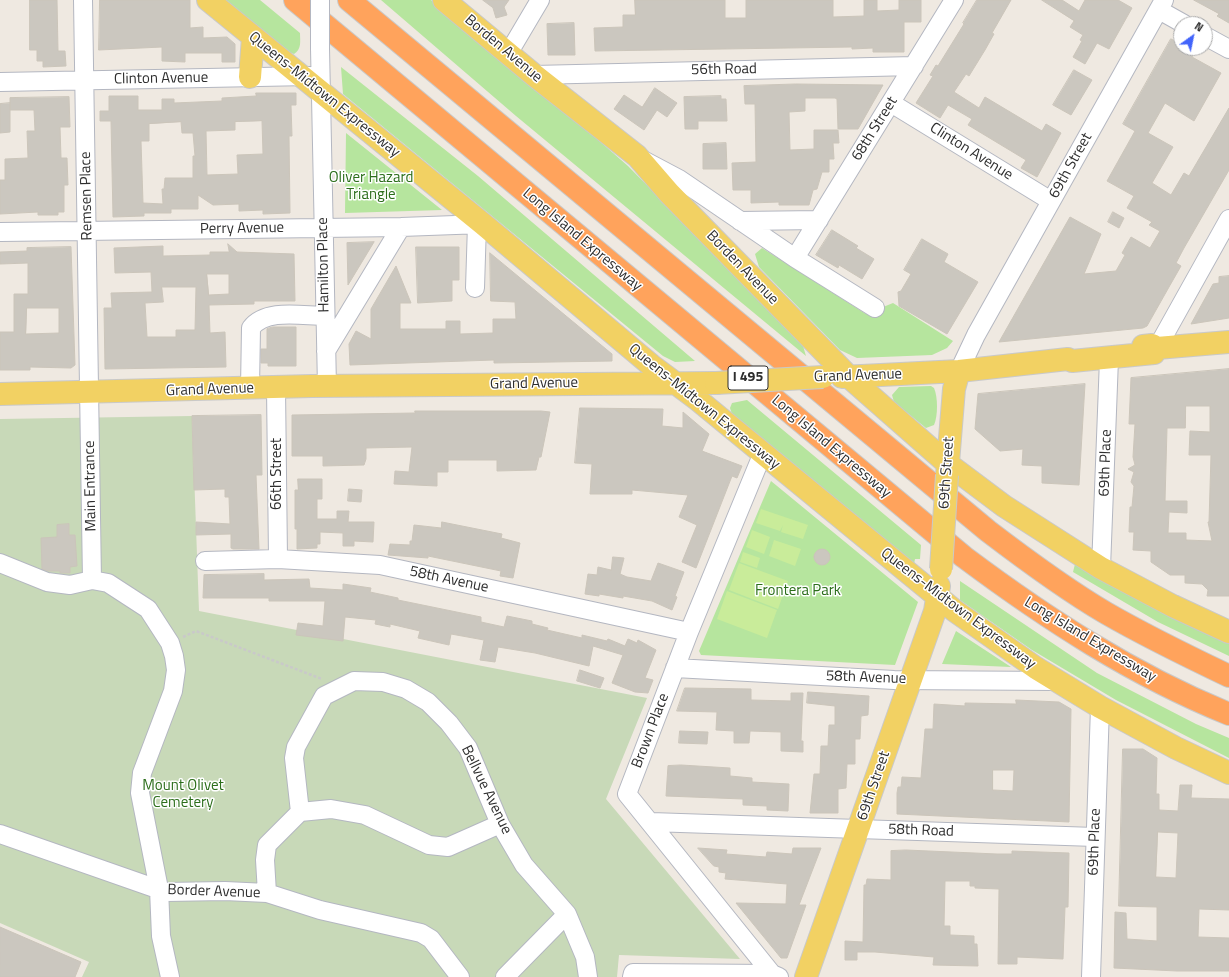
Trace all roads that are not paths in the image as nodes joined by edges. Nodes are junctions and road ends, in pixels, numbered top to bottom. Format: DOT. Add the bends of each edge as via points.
graph roads {
  1 [pos="83,0"];
  2 [pos="208,0"];
  3 [pos="295,0"];
  4 [pos="320,0"];
  5 [pos="349,0"];
  6 [pos="444,0"];
  7 [pos="540,0"];
  8 [pos="954,0"];
  9 [pos="1162,5"];
  10 [pos="1175,16"];
  11 [pos="253,37"];
  12 [pos="1213,40"];
  13 [pos="1229,49"];
  14 [pos="508,54"];
  15 [pos="914,66"];
  16 [pos="534,75"];
  17 [pos="250,77"];
  18 [pos="85,81"];
  19 [pos="0,82"];
  20 [pos="314,82"];
  21 [pos="891,103"];
  22 [pos="637,156"];
  23 [pos="1051,201"];
  24 [pos="1229,219"];
  25 [pos="819,220"];
  26 [pos="740,221"];
  27 [pos="480,224"];
  28 [pos="402,227"];
  29 [pos="323,228"];
  30 [pos="88,231"];
  31 [pos="0,232"];
  32 [pos="795,258"];
  33 [pos="475,288"];
  34 [pos="875,308"];
  35 [pos="325,316"];
  36 [pos="1229,342"];
  37 [pos="627,344"];
  38 [pos="1158,348"];
  39 [pos="326,351"];
  40 [pos="1068,359"];
  41 [pos="1109,359"];
  42 [pos="959,371"];
  43 [pos="849,377"];
  44 [pos="626,382"];
  45 [pos="675,384"];
  46 [pos="327,387"];
  47 [pos="250,388"];
  48 [pos="276,388"];
  49 [pos="90,393"];
  50 [pos="0,394"];
  51 [pos="762,455"];
  52 [pos="948,469"];
  53 [pos="278,560"];
  54 [pos="205,561"];
  55 [pos="0,563"];
  56 [pos="1101,568"];
  57 [pos="92,580"];
  58 [pos="938,598"];
  59 [pos="689,632"];
  60 [pos="1229,632"];
  61 [pos="675,668"];
  62 [pos="1229,676"];
  63 [pos="911,680"];
  64 [pos="1056,681"];
  65 [pos="1100,707"];
  66 [pos="1229,714"];
  67 [pos="1229,773"];
  68 [pos="300,812"];
  69 [pos="651,822"];
  70 [pos="500,824"];
  71 [pos="859,829"];
  72 [pos="0,834"];
  73 [pos="1095,837"];
  74 [pos="159,889"];
  75 [pos="267,893"];
  76 [pos="567,914"];
  77 [pos="632,975"];
  78 [pos="776,975"];
  79 [pos="170,977"];
  80 [pos="460,977"];
  81 [pos="505,977"];
  82 [pos="588,977"];
  83 [pos="806,977"];
  84 [pos="1091,977"];
  1 -- 18 [label="street, Remsen Place"];
  2 -- 11 [label="main road, Queens-Midtown Expressway"];
  3 -- 66 [label="highway, Long Island Expressway / I 495" via="964,557 1039,612 1123,663"];
  4 -- 20 [label="street, Hamilton Place, bridge" via="320,48"];
  5 -- 62 [label="highway, I 495" via="988,531 1105,612"];
  6 -- 14 [label="main road, Borden Avenue"];
  7 -- 14 [label="street"];
  8 -- 15 [label="street, 68th Street"];
  9 -- 10 [label="street"];
  9 -- 23 [label="street, 69th Street"];
  11 -- 17 [label="main road"];
  11 -- 20 [label="main road, Queens-Midtown Expressway"];
  12 -- 13 [label="street"];
  14 -- 16 [label="main road, Borden Avenue"];
  15 -- 16 [label="street, 56th Road"];
  15 -- 21 [label="street, 68th Street"];
  16 -- 22 [label="main road, Borden Avenue"];
  17 -- 18 [label="street, Clinton Avenue"];
  17 -- 20 [label="street, Clinton Avenue"];
  18 -- 19 [label="street, Clinton Avenue"];
  18 -- 30 [label="street, Remsen Place"];
  20 -- 27 [label="main road, Queens-Midtown Expressway"];
  20 -- 29 [label="street, Hamilton Place"];
  21 -- 23 [label="street, Clinton Avenue"];
  21 -- 25 [label="street, 68th Street"];
  22 -- 26 [label="street, Borden Avenue" via="679,179"];
  22 -- 43 [label="main road, Borden Avenue"];
  23 -- 42 [label="street, 69th Street" via="976,335"];
  24 -- 38 [label="street"];
  25 -- 26 [label="street"];
  25 -- 32 [label="street, 68th Street"];
  26 -- 32 [label="street, Borden Avenue"];
  27 -- 28 [label="street, Perry Avenue"];
  27 -- 33 [label="street"];
  27 -- 37 [label="main road, Queens-Midtown Expressway"];
  28 -- 29 [label="street, Perry Avenue"];
  28 -- 39 [label="street"];
  29 -- 30 [label="street, Perry Avenue"];
  29 -- 35 [label="street, Hamilton Place"];
  30 -- 31 [label="street, Perry Avenue"];
  30 -- 49 [label="street, Remsen Place"];
  32 -- 34 [label="street, Borden Avenue"];
  35 -- 39 [label="street, Hamilton Place"];
  35 -- 47 [label="street" via="268,316 256,321 250,328"];
  36 -- 38 [label="main road, Grand Avenue"];
  37 -- 44 [label="main road"];
  37 -- 45 [label="main road, Queens-Midtown Expressway"];
  38 -- 40 [label="main road, Grand Avenue" via="1152,345 1072,354"];
  38 -- 41 [label="main road, Grand Avenue" via="1154,353"];
  39 -- 46 [label="street, Hamilton Place"];
  40 -- 41 [label="main road, Grand Avenue"];
  40 -- 42 [label="main road, Grand Avenue"];
  41 -- 56 [label="street, 69th Place"];
  42 -- 43 [label="main road, Grand Avenue"];
  42 -- 52 [label="main road, 69th Street" via="954,389"];
  43 -- 45 [label="main road, Grand Avenue, bridge"];
  43 -- 52 [label="main road"];
  44 -- 45 [label="main road, Grand Avenue"];
  44 -- 46 [label="main road, Grand Avenue"];
  45 -- 51 [label="main road, Queens-Midtown Expressway"];
  46 -- 48 [label="main road, Grand Avenue"];
  47 -- 48 [label="main road, Grand Avenue"];
  47 -- 49 [label="main road, Grand Avenue"];
  48 -- 53 [label="street, 66th Street"];
  49 -- 50 [label="main road, Grand Avenue"];
  49 -- 57 [label="street, Main Entrance"];
  51 -- 58 [label="main road, Queens-Midtown Expressway"];
  51 -- 59 [label="street, Brown Place"];
  52 -- 56 [label="main road"];
  52 -- 58 [label="main road, 69th Street, bridge"];
  53 -- 54 [label="street, 58th Avenue"];
  53 -- 59 [label="street, 58th Avenue" via="380,565"];
  55 -- 57 [label="street" via="47,582 70,585"];
  56 -- 60 [label="main road"];
  57 -- 74 [label="street" via="108,584 148,609 167,637 174,656 176,670 173,691 142,773 140,793"];
  58 -- 63 [label="main road, 69th Street"];
  58 -- 64 [label="main road, Queens-Midtown Expressway"];
  59 -- 61 [label="street, Brown Place"];
  61 -- 63 [label="street, 58th Avenue"];
  61 -- 69 [label="street, Brown Place" via="627,794"];
  63 -- 64 [label="street, 58th Avenue"];
  63 -- 71 [label="main road, 69th Street"];
  64 -- 65 [label="main road, Queens-Midtown Expressway"];
  65 -- 67 [label="main road, Queens-Midtown Expressway"];
  65 -- 73 [label="street, 69th Place"];
  68 -- 70 [label="street" via="331,809 365,815 429,845 448,848"];
  68 -- 70 [label="street, Bellvue Avenue" via="294,758 296,747 324,696 354,681 382,682 396,685 428,702 449,722 468,748"];
  68 -- 75 [label="street" via="267,845"];
  69 -- 71 [label="street, 58th Road"];
  69 -- 78 [label="street, Brown Place"];
  70 -- 76 [label="street, Bellvue Avenue" via="524,865"];
  71 -- 73 [label="street, 58th Road"];
  71 -- 83 [label="main road, 69th Street"];
  72 -- 74 [label="street, Border Avenue"];
  73 -- 84 [label="street, 69th Place"];
  74 -- 75 [label="street, Border Avenue" via="166,892"];
  74 -- 79 [label="street" via="161,936"];
  75 -- 80 [label="street, Border Avenue" via="320,910 421,933 431,939"];
  76 -- 81 [label="street"];
  76 -- 82 [label="street" via="585,957"];
  77 -- 78 [label="street"];
}
